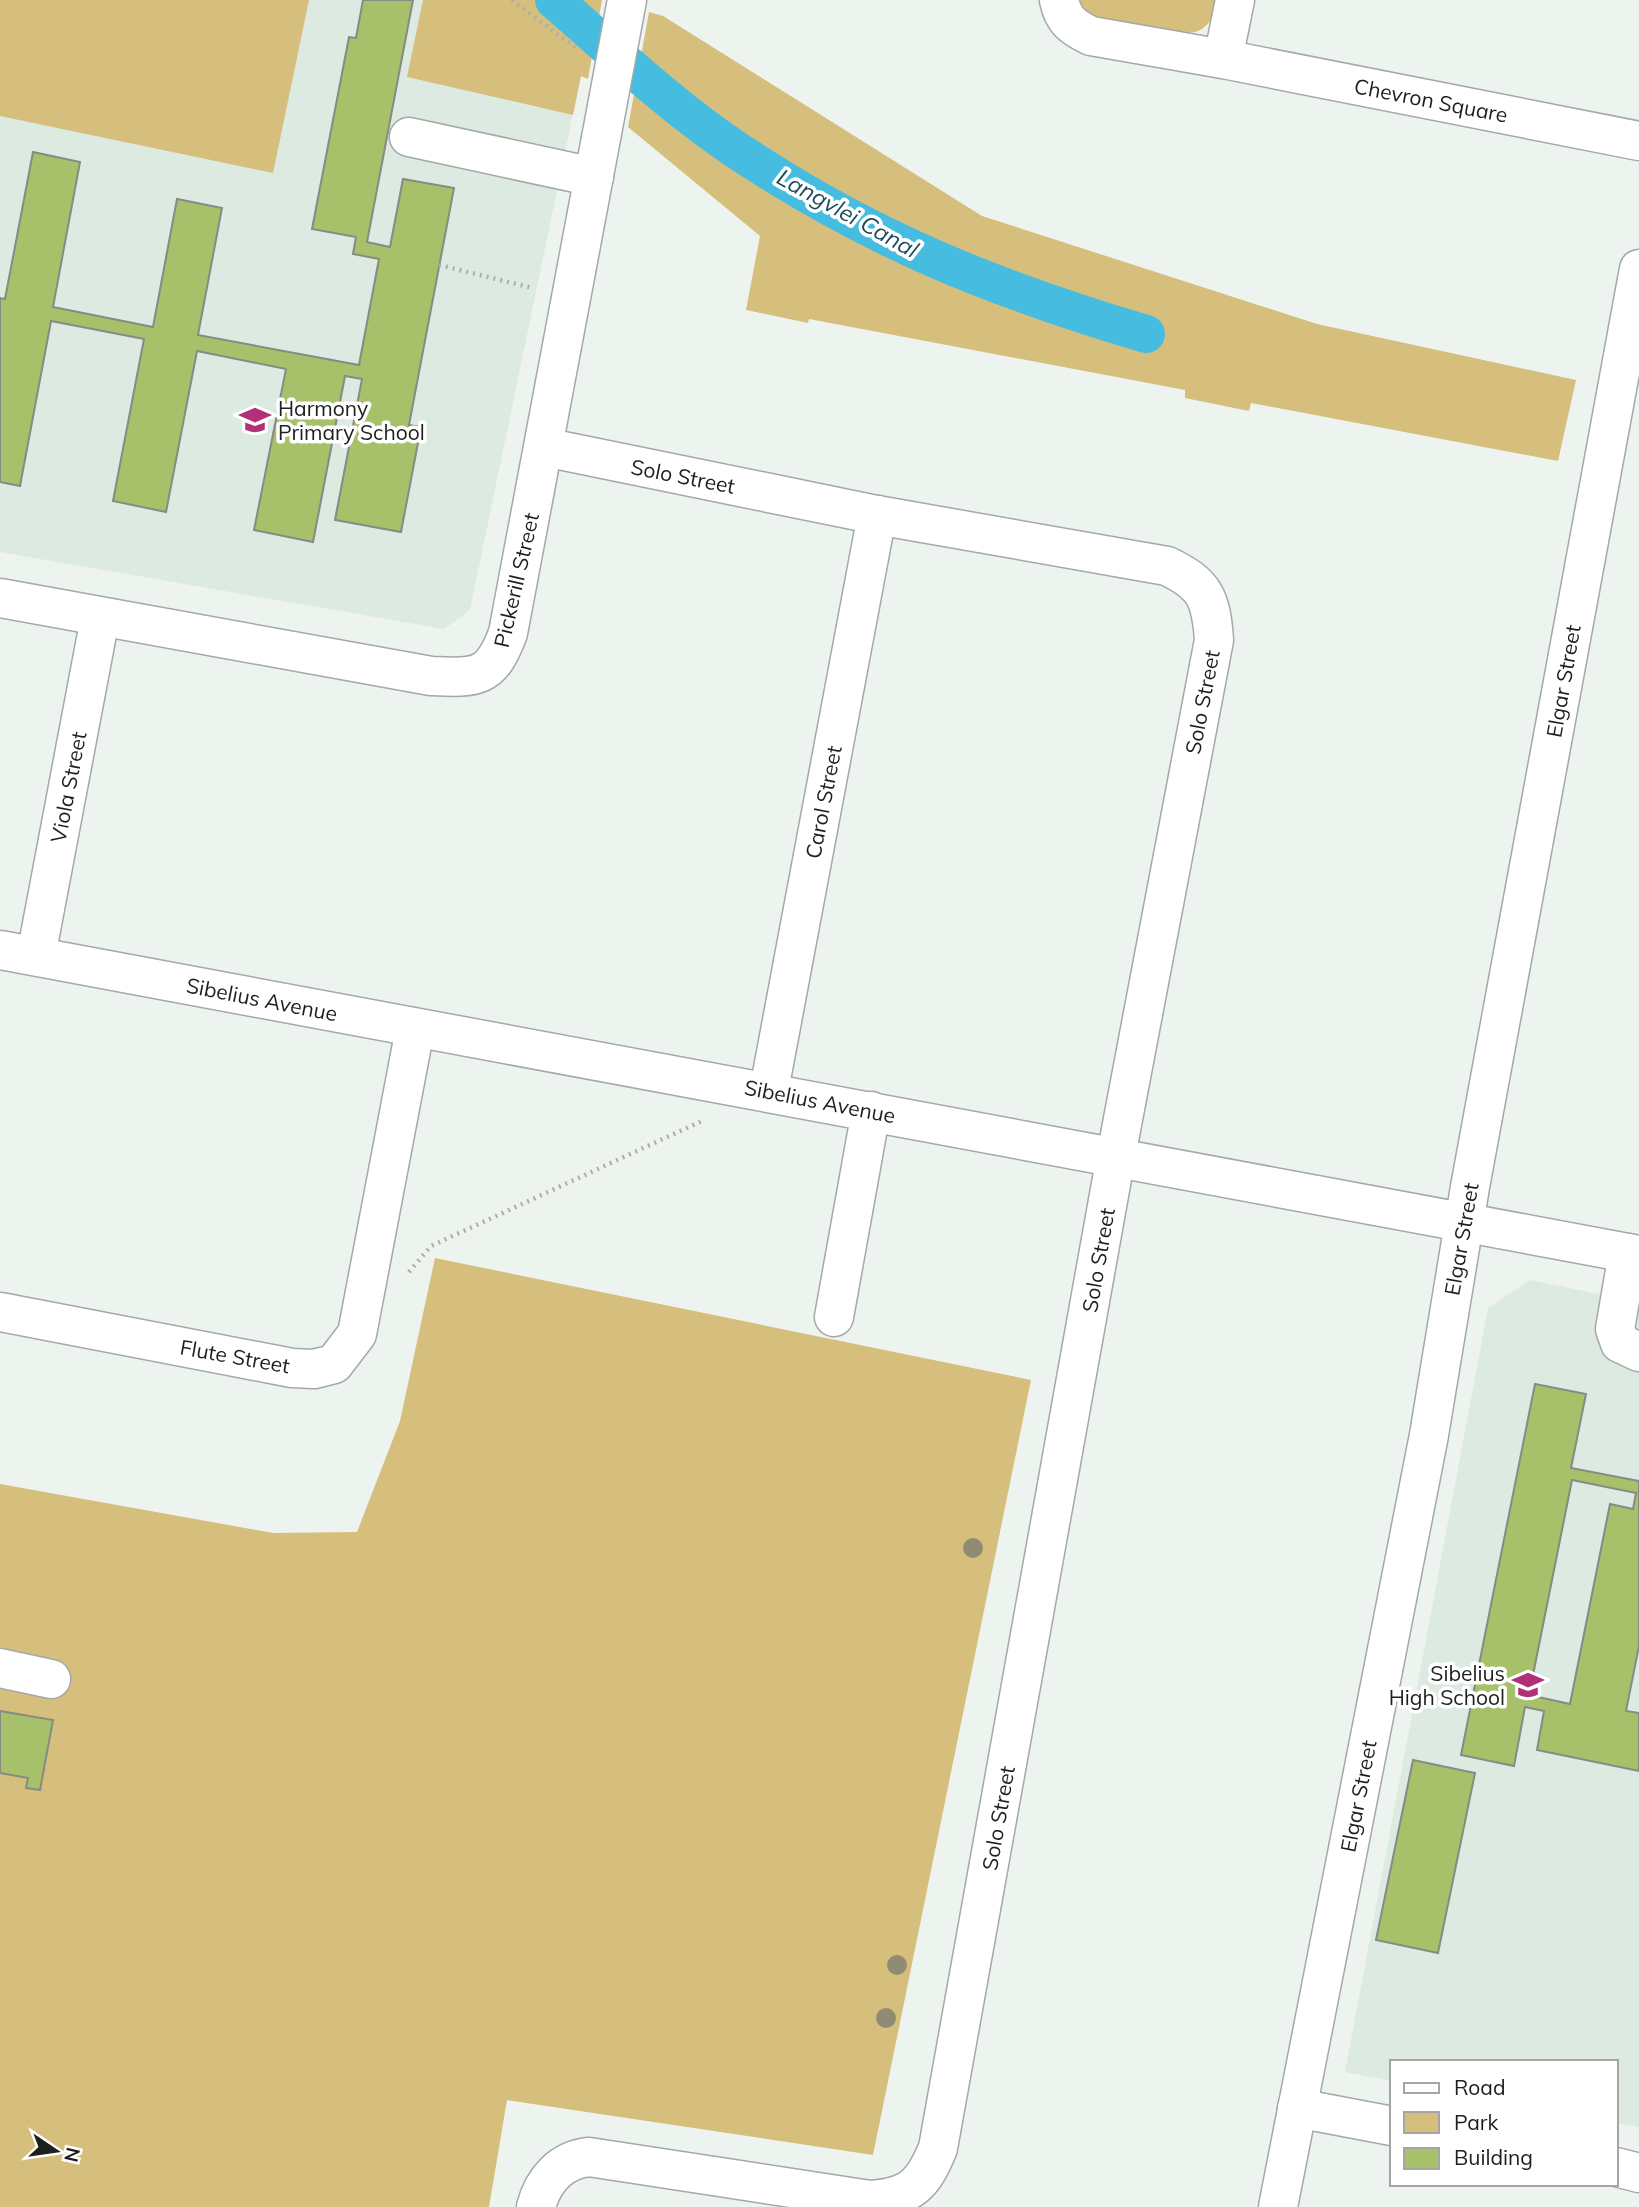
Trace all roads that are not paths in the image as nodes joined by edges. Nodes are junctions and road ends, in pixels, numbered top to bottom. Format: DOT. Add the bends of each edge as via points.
graph roads {
  1 [pos="1059,0"];
  2 [pos="1235,0"];
  3 [pos="624,17"];
  4 [pos="1223,59"];
  5 [pos="409,137"];
  6 [pos="1639,141"];
  7 [pos="594,177"];
  8 [pos="1639,269"];
  9 [pos="544,447"];
  10 [pos="877,515"];
  11 [pos="0,598"];
  12 [pos="100,618"];
  13 [pos="18,953"];
  14 [pos="415,1029"];
  15 [pos="769,1090"];
  16 [pos="871,1111"];
  17 [pos="1116,1156"];
  18 [pos="1464,1222"];
  19 [pos="1634,1254"];
  20 [pos="0,1312"];
  21 [pos="834,1317"];
  22 [pos="1639,1352"];
  23 [pos="0,1668"];
  24 [pos="51,1679"];
  25 [pos="1297,2108"];
  26 [pos="1390,2126"];
  27 [pos="1618,2168"];
  28 [pos="1639,2173"];
  29 [pos="537,2207"];
  30 [pos="1278,2207"];
  1 -- 4 [label="street, Chevron Square" via="1062,17 1090,36"];
  2 -- 4 [label="street"];
  3 -- 7 [label="street, Pickerill Street"];
  4 -- 6 [label="street, Chevron Square"];
  5 -- 7 [label="street"];
  7 -- 9 [label="street, Pickerill Street"];
  8 -- 18 [label="street, Elgar Street"];
  9 -- 10 [label="street, Solo Street"];
  9 -- 12 [label="street, Pickerill Street" via="508,633 498,659 483,672 431,676"];
  10 -- 15 [label="street, Carol Street"];
  10 -- 17 [label="street, Solo Street" via="1167,566 1192,578 1205,595 1214,640"];
  11 -- 12 [label="street, Pickerill Street"];
  12 -- 13 [label="street, Viola Street"];
  13 -- 14 [label="street, Sibelius Avenue"];
  14 -- 15 [label="street, Sibelius Avenue"];
  14 -- 20 [label="street, Flute Street" via="357,1335 334,1364 292,1368"];
  15 -- 16 [label="street, Sibelius Avenue"];
  16 -- 17 [label="street, Sibelius Avenue"];
  16 -- 21 [label="street"];
  17 -- 18 [label="street, Sibelius Avenue"];
  17 -- 29 [label="street, Solo Street" via="938,2148 927,2175 908,2192 870,2200 589,2157 573,2159 558,2169 545,2184"];
  18 -- 19 [label="street, Sibelius Avenue"];
  18 -- 25 [label="street, Elgar Street" via="1429,1435"];
  19 -- 22 [label="street" via="1615,1329 1620,1343"];
  23 -- 24 [label="street"];
  25 -- 26 [label="street"];
  25 -- 30 [label="street, Elgar Street"];
  27 -- 28 [label="street"];
}
